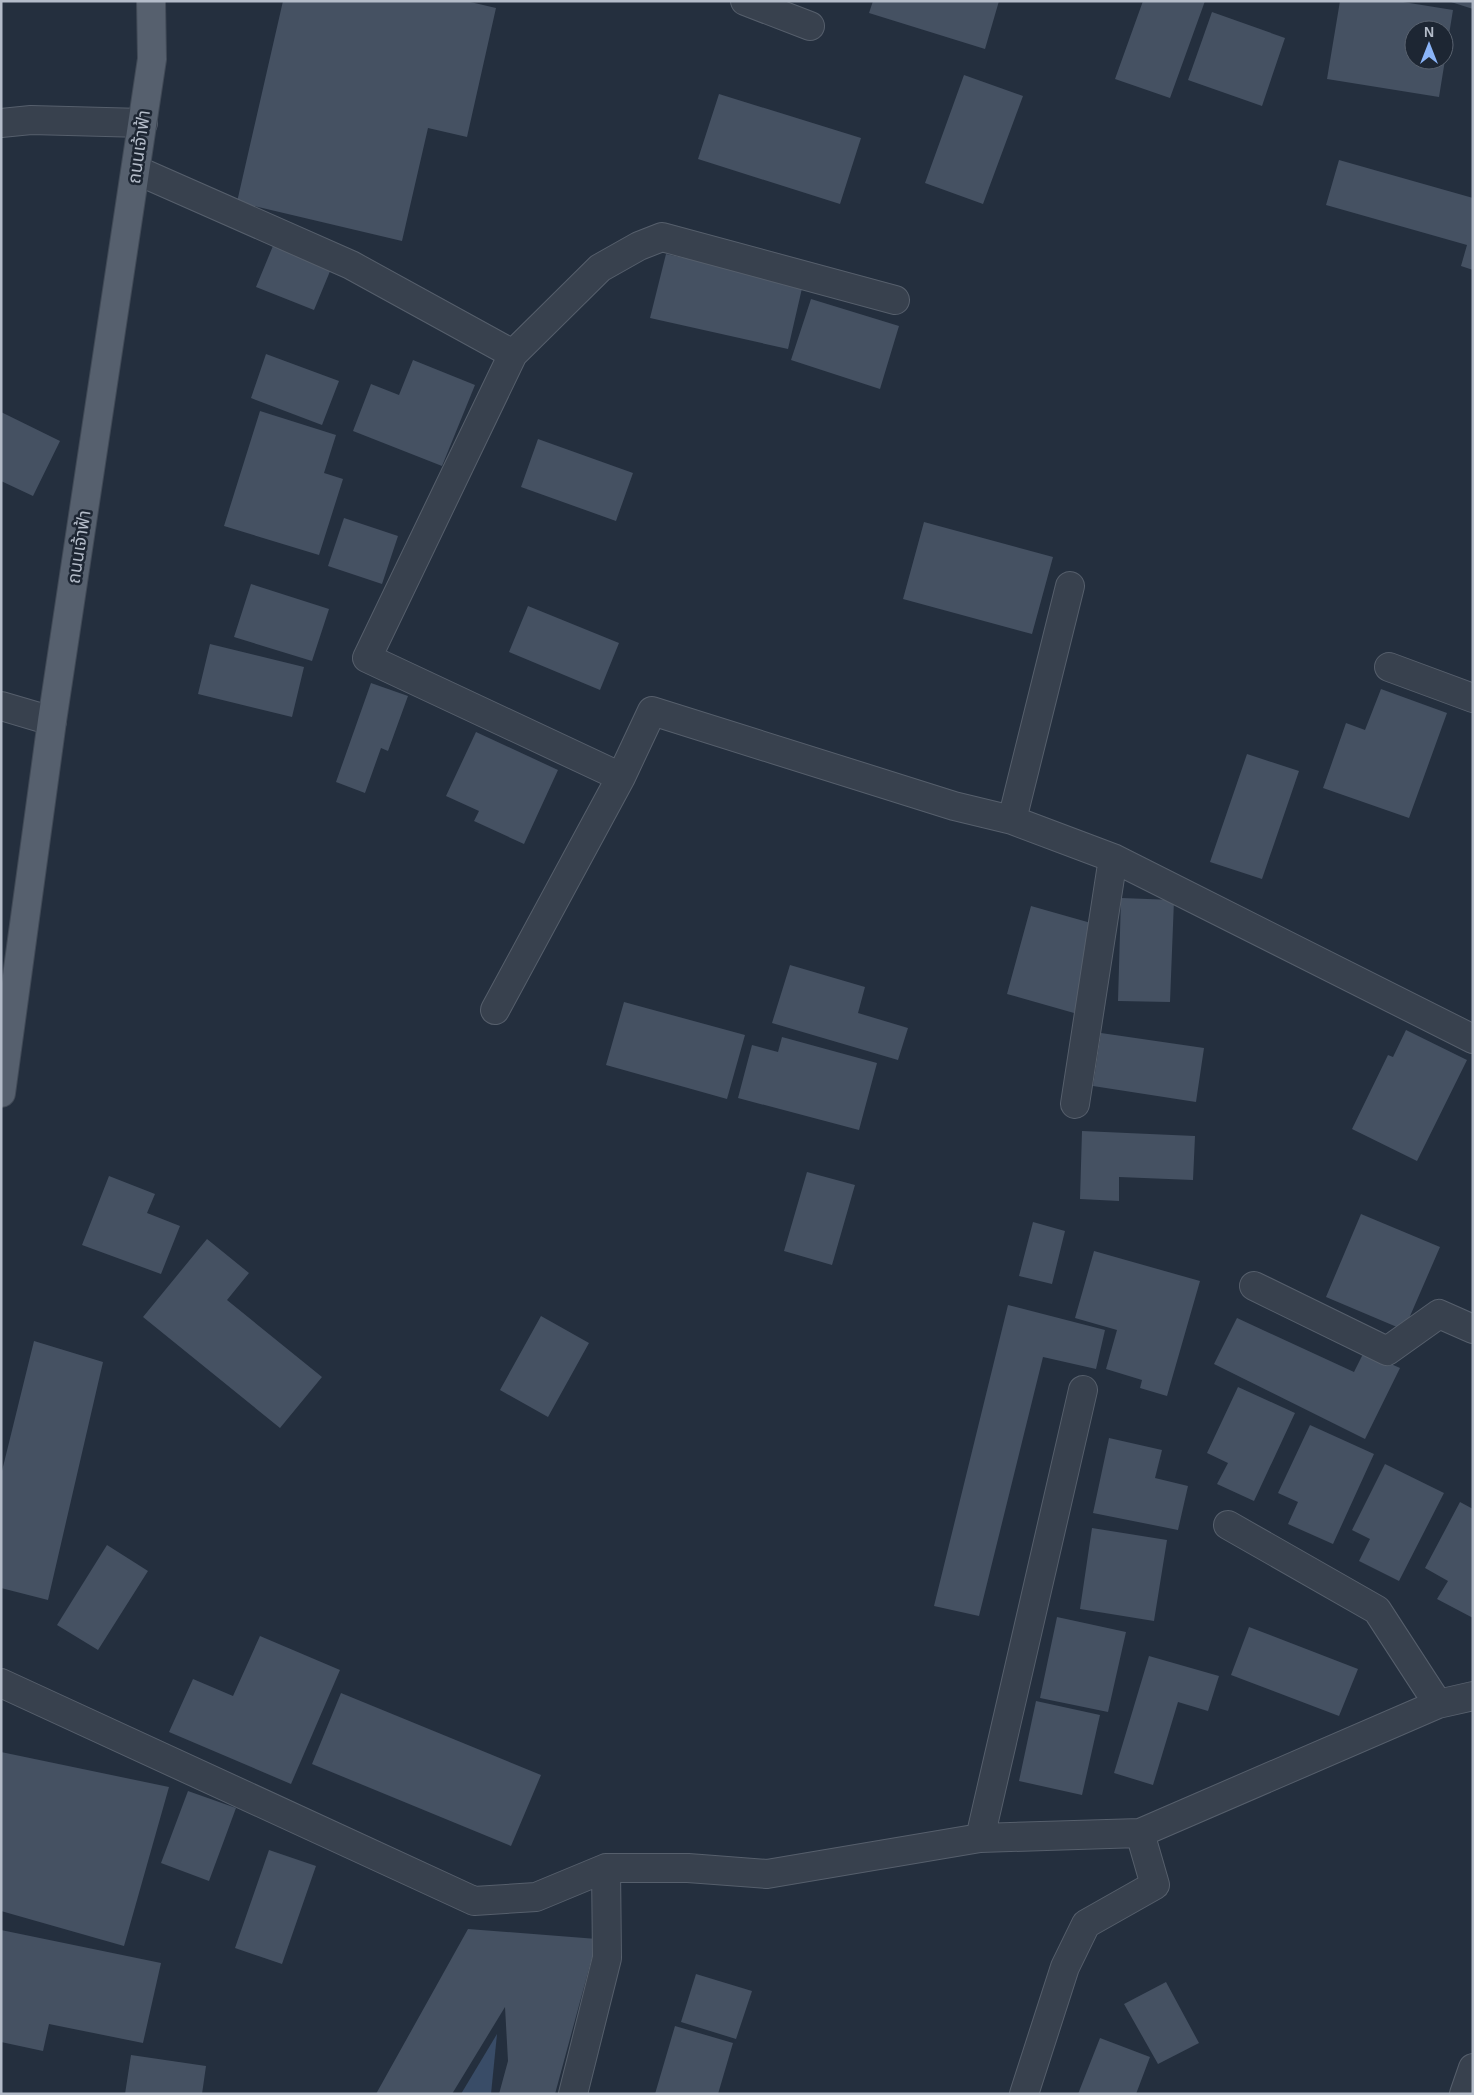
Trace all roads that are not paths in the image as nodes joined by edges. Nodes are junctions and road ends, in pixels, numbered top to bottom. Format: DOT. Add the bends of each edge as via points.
graph roads {
  1 [pos="151,1"];
  2 [pos="745,1"];
  3 [pos="810,26"];
  4 [pos="1,123"];
  5 [pos="143,123"];
  6 [pos="136,170"];
  7 [pos="895,300"];
  8 [pos="513,354"];
  9 [pos="1070,586"];
  10 [pos="1389,667"];
  11 [pos="1473,698"];
  12 [pos="1,706"];
  13 [pos="52,721"];
  14 [pos="621,776"];
  15 [pos="1012,820"];
  16 [pos="1113,858"];
  17 [pos="495,1010"];
  18 [pos="1473,1039"];
  19 [pos="1,1093"];
  20 [pos="1075,1104"];
  21 [pos="1254,1286"];
  22 [pos="1473,1328"];
  23 [pos="1083,1390"];
  24 [pos="1228,1525"];
  25 [pos="1,1683"];
  26 [pos="1473,1696"];
  27 [pos="1438,1704"];
  28 [pos="1140,1833"];
  29 [pos="980,1838"];
  30 [pos="606,1868"];
  31 [pos="1473,2068"];
  32 [pos="573,2094"];
  33 [pos="1024,2094"];
  34 [pos="1464,2094"];
  1 -- 5 [label="main road, ถนนเจ้าฟ้า" via="152,59"];
  2 -- 3 [label="street"];
  4 -- 5 [label="street" via="30,120"];
  5 -- 6 [label="main road, ถนนเจ้าฟ้า"];
  6 -- 8 [label="street" via="351,265"];
  6 -- 13 [label="main road, ถนนเจ้าฟ้า"];
  7 -- 8 [label="street" via="662,237 600,268"];
  8 -- 14 [label="street" via="367,658"];
  9 -- 15 [label="street"];
  10 -- 11 [label="street"];
  12 -- 13 [label="street"];
  13 -- 19 [label="main road, ถนนเจ้าฟ้า"];
  14 -- 15 [label="street" via="652,711 954,806"];
  14 -- 17 [label="street"];
  15 -- 16 [label="street"];
  16 -- 18 [label="street"];
  16 -- 20 [label="street"];
  21 -- 22 [label="street" via="1387,1351 1439,1314"];
  23 -- 29 [label="street"];
  24 -- 27 [label="street" via="1377,1610"];
  25 -- 30 [label="street" via="474,1900 536,1897"];
  26 -- 27 [label="street"];
  27 -- 28 [label="street"];
  28 -- 29 [label="street"];
  28 -- 33 [label="street" via="1155,1885 1086,1924 1065,1967"];
  29 -- 30 [label="street" via="767,1874 688,1868"];
  30 -- 32 [label="street" via="607,1958"];
  31 -- 34 [label="street"];
}
